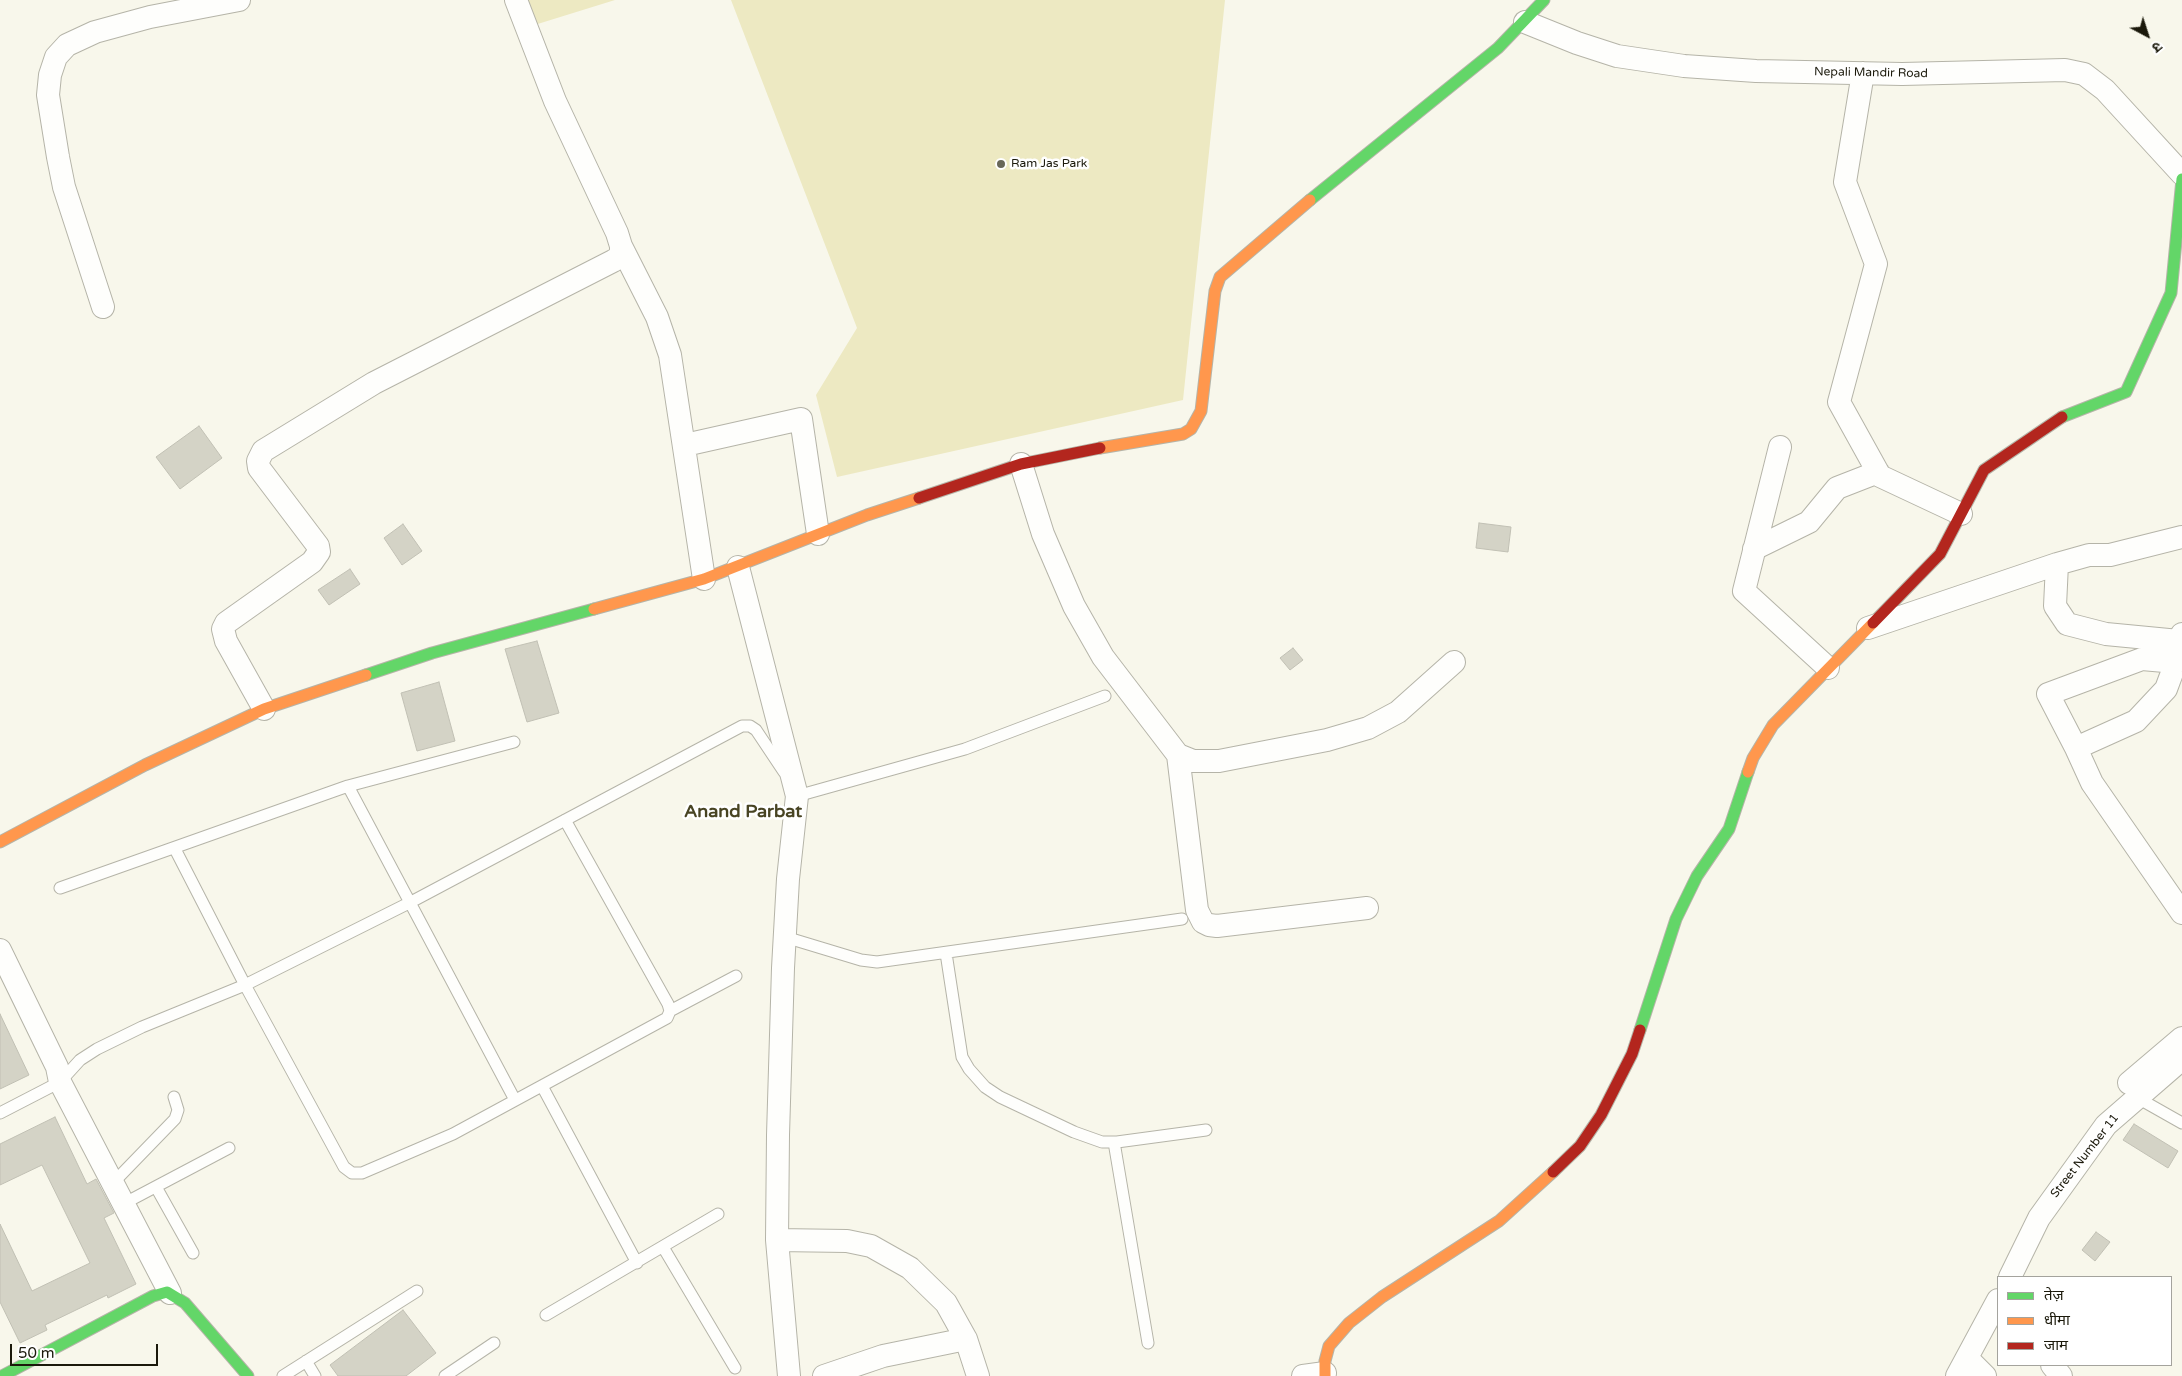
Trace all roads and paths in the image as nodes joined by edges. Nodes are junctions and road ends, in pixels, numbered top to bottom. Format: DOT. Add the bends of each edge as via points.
graph roads {
  1 [pos="239,0"];
  2 [pos="516,0"];
  3 [pos="1544,0"];
  4 [pos="1525,22"];
  5 [pos="1863,73"];
  6 [pos="2182,174"];
  7 [pos="2182,179"];
  8 [pos="621,246"];
  9 [pos="104,307"];
  10 [pos="685,445"];
  11 [pos="1780,448"];
  12 [pos="1021,464"];
  13 [pos="1878,472"];
  14 [pos="1961,514"];
  15 [pos="818,534"];
  16 [pos="2182,537"];
  17 [pos="1754,549"];
  18 [pos="2057,564"];
  19 [pos="738,567"];
  20 [pos="704,579"];
  21 [pos="1867,628"];
  22 [pos="2179,646"];
  23 [pos="1454,662"];
  24 [pos="1828,668"];
  25 [pos="1106,696"];
  26 [pos="264,709"];
  27 [pos="514,742"];
  28 [pos="2076,748"];
  29 [pos="1178,755"];
  30 [pos="348,786"];
  31 [pos="796,792"];
  32 [pos="565,820"];
  33 [pos="0,842"];
  34 [pos="175,849"];
  35 [pos="60,888"];
  36 [pos="410,902"];
  37 [pos="1367,908"];
  38 [pos="2182,913"];
  39 [pos="1182,920"];
  40 [pos="785,937"];
  41 [pos="0,950"];
  42 [pos="946,953"];
  43 [pos="736,976"];
  44 [pos="245,985"];
  45 [pos="670,1011"];
  46 [pos="2182,1038"];
  47 [pos="2182,1059"];
  48 [pos="60,1082"];
  49 [pos="542,1086"];
  50 [pos="174,1097"];
  51 [pos="2136,1097"];
  52 [pos="515,1100"];
  53 [pos="0,1113"];
  54 [pos="2182,1123"];
  55 [pos="1206,1130"];
  56 [pos="1114,1142"];
  57 [pos="229,1148"];
  58 [pos="112,1183"];
  59 [pos="156,1187"];
  60 [pos="124,1204"];
  61 [pos="718,1214"];
  62 [pos="2039,1218"];
  63 [pos="778,1240"];
  64 [pos="663,1247"];
  65 [pos="193,1253"];
  66 [pos="637,1263"];
  67 [pos="2010,1276"];
  68 [pos="417,1291"];
  69 [pos="170,1293"];
  70 [pos="1997,1302"];
  71 [pos="546,1315"];
  72 [pos="966,1339"];
  73 [pos="494,1343"];
  74 [pos="1148,1343"];
  75 [pos="306,1361"];
  76 [pos="2053,1366"];
  77 [pos="1962,1367"];
  78 [pos="735,1368"];
  79 [pos="8,1375"];
  80 [pos="1318,1375"];
  81 [pos="248,1376"];
  82 [pos="283,1376"];
  83 [pos="315,1376"];
  84 [pos="445,1376"];
  85 [pos="789,1376"];
  86 [pos="824,1376"];
  87 [pos="978,1376"];
  88 [pos="1985,1376"];
  89 [pos="2061,1376"];
  1 -- 9 [label="street" via="150,16 95,32 66,46 56,57 48,95 58,157 64,187"];
  2 -- 8 [label="street" via="555,101"];
  3 -- 4 [label="street"];
  4 -- 5 [label="street, Nepali Mandir Road" via="1585,46 1656,63 1756,71"];
  4 -- 12 [label="street" via="1498,48 1220,277 1215,291 1201,411 1191,429 1182,434 1050,456"];
  5 -- 6 [label="street, Nepali Mandir Road" via="2065,70 2084,74 2105,90"];
  5 -- 13 [label="street" via="1845,182 1876,264 1839,402"];
  7 -- 14 [label="street" via="2171,292 2126,392 2067,414 1984,470"];
  8 -- 10 [label="street" via="663,333 670,355"];
  8 -- 26 [label="street" via="618,258 374,383 263,450 259,468 318,546 319,552 312,562 226,623 223,629 226,641"];
  10 -- 15 [label="street" via="801,420"];
  10 -- 20 [label="street"];
  11 -- 17 [label="street"];
  12 -- 15 [label="street"];
  12 -- 29 [label="street" via="1043,534 1074,606 1104,657"];
  13 -- 14 [label="street" via="1880,476"];
  13 -- 17 [label="street" via="1836,488 1809,522"];
  14 -- 21 [label="street" via="1940,554"];
  15 -- 19 [label="street"];
  16 -- 18 [label="street"];
  17 -- 24 [label="street" via="1744,591"];
  18 -- 21 [label="street"];
  18 -- 22 [label="street" via="2055,606 2067,624"];
  19 -- 20 [label="street"];
  19 -- 31 [label="street"];
  20 -- 26 [label="street" via="432,653"];
  21 -- 24 [label="street"];
  22 -- 28 [label="street" via="2166,689 2136,721"];
  22 -- 28 [label="street" via="2048,694"];
  23 -- 29 [label="street" via="1398,712 1368,728 1327,740 1219,761 1198,762"];
  24 -- 80 [label="street" via="1762,740 1729,829 1697,876 1676,919 1632,1054 1601,1115 1580,1146 1499,1221 1382,1297 1349,1323 1329,1346"];
  25 -- 31 [label="lane" via="965,749"];
  26 -- 33 [label="street" via="145,766"];
  27 -- 30 [label="lane"];
  28 -- 38 [label="street" via="2092,783"];
  29 -- 37 [label="street" via="1197,910 1203,922 1217,926"];
  30 -- 34 [label="lane"];
  30 -- 36 [label="lane"];
  31 -- 32 [label="lane" via="756,730 742,726"];
  31 -- 40 [label="street"];
  32 -- 36 [label="lane"];
  32 -- 45 [label="lane"];
  34 -- 35 [label="lane"];
  34 -- 44 [label="lane"];
  36 -- 44 [label="lane"];
  36 -- 52 [label="lane"];
  39 -- 42 [label="lane"];
  40 -- 42 [label="lane" via="860,960 877,962"];
  40 -- 63 [label="street"];
  41 -- 48 [label="street" via="57,1067"];
  42 -- 56 [label="lane" via="962,1058 976,1078 1000,1097 1074,1132 1102,1142"];
  43 -- 45 [label="lane"];
  44 -- 48 [label="lane" via="97,1049 80,1060"];
  44 -- 52 [label="lane" via="344,1167 352,1173 370,1171 453,1134"];
  45 -- 49 [label="lane" via="661,1022"];
  46 -- 62 [label="street, Street Number 11" via="2122,1090 2083,1132 2043,1191"];
  47 -- 51 [label="street, Street Number 11"];
  48 -- 53 [label="lane"];
  48 -- 58 [label="street"];
  49 -- 52 [label="lane"];
  49 -- 66 [label="lane"];
  50 -- 58 [label="lane" via="178,1110 175,1119"];
  51 -- 54 [label="lane"];
  51 -- 62 [label="street, Street Number 11" via="2106,1125"];
  55 -- 56 [label="lane"];
  56 -- 74 [label="lane"];
  57 -- 59 [label="lane"];
  58 -- 60 [label="street"];
  59 -- 60 [label="lane"];
  59 -- 65 [label="lane"];
  60 -- 69 [label="street"];
  61 -- 64 [label="lane"];
  62 -- 67 [label="street, Street Number 11"];
  63 -- 72 [label="street" via="847,1241 871,1246 910,1268 946,1303"];
  63 -- 85 [label="street"];
  64 -- 66 [label="lane"];
  64 -- 78 [label="lane"];
  66 -- 71 [label="lane"];
  68 -- 75 [label="lane"];
  69 -- 79 [label="street" via="153,1296"];
  69 -- 81 [label="street" via="185,1304"];
  70 -- 77 [label="street"];
  72 -- 86 [label="street" via="883,1356"];
  72 -- 87 [label="street"];
  73 -- 84 [label="lane"];
  75 -- 82 [label="lane"];
  75 -- 83 [label="lane"];
  76 -- 89 [label="street"];
  77 -- 88 [label="street"];
}
